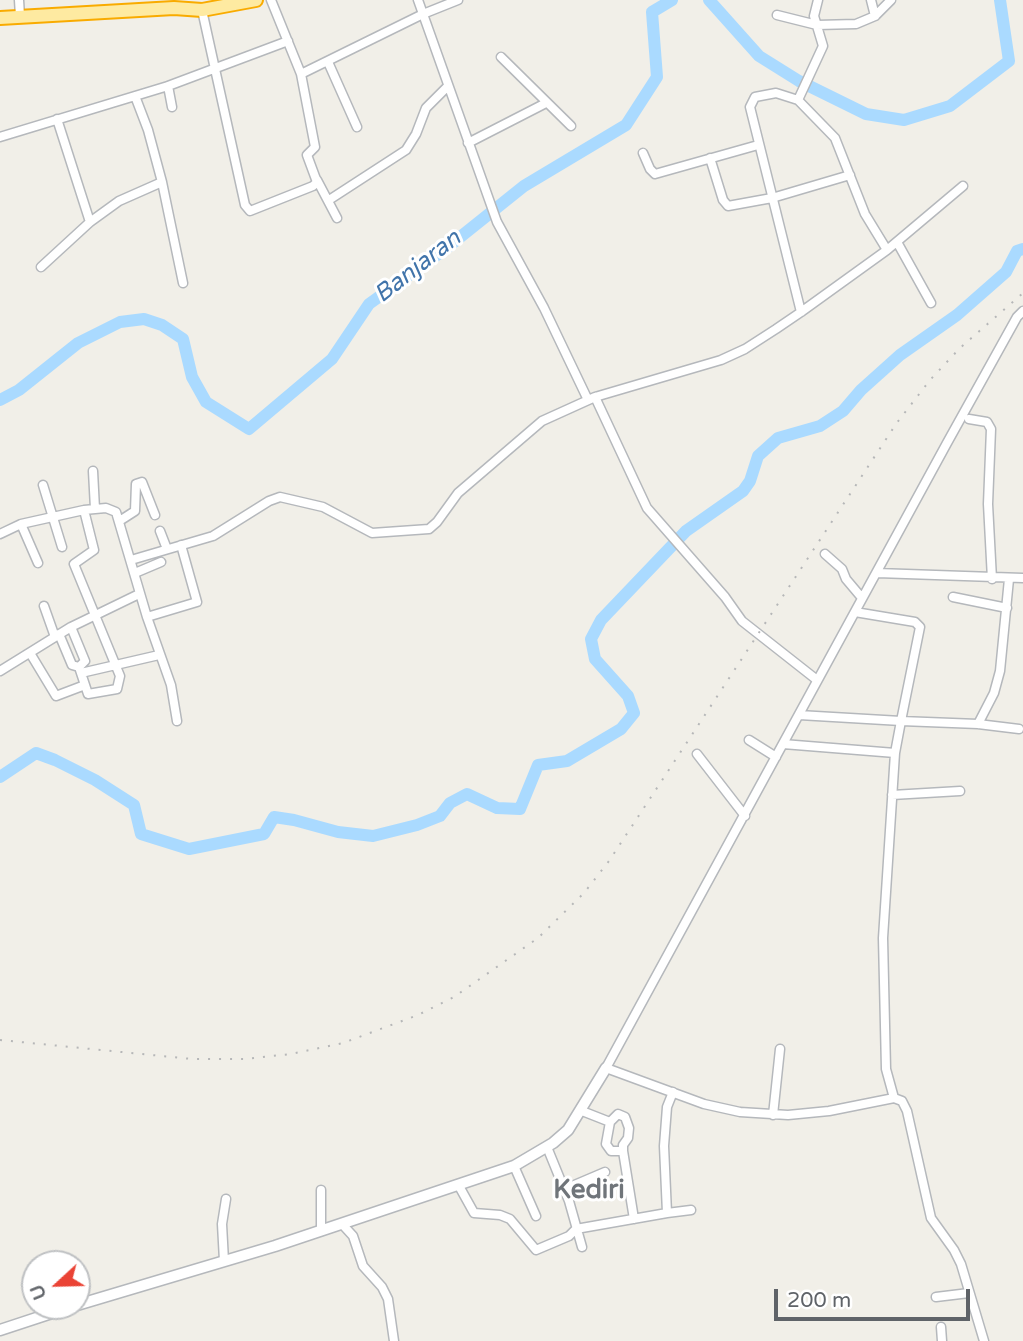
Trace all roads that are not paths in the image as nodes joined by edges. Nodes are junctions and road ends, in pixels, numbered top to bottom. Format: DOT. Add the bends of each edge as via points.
graph roads {
  1 [pos="19,0"];
  2 [pos="256,0"];
  3 [pos="271,0"];
  4 [pos="418,0"];
  5 [pos="458,0"];
  6 [pos="818,0"];
  7 [pos="871,0"];
  8 [pos="891,0"];
  9 [pos="202,10"];
  10 [pos="423,14"];
  11 [pos="777,15"];
  12 [pos="20,16"];
  13 [pos="876,16"];
  14 [pos="0,18"];
  15 [pos="817,25"];
  16 [pos="288,41"];
  17 [pos="501,57"];
  18 [pos="328,62"];
  19 [pos="215,68"];
  20 [pos="301,74"];
  21 [pos="168,86"];
  22 [pos="447,87"];
  23 [pos="135,96"];
  24 [pos="799,97"];
  25 [pos="546,103"];
  26 [pos="172,107"];
  27 [pos="57,120"];
  28 [pos="571,126"];
  29 [pos="357,127"];
  30 [pos="0,137"];
  31 [pos="468,143"];
  32 [pos="758,145"];
  33 [pos="643,153"];
  34 [pos="710,158"];
  35 [pos="850,175"];
  36 [pos="317,180"];
  37 [pos="162,182"];
  38 [pos="963,186"];
  39 [pos="772,198"];
  40 [pos="329,200"];
  41 [pos="337,218"];
  42 [pos="90,222"];
  43 [pos="897,242"];
  44 [pos="887,250"];
  45 [pos="41,267"];
  46 [pos="183,283"];
  47 [pos="931,303"];
  48 [pos="1023,311"];
  49 [pos="801,312"];
  50 [pos="592,398"];
  51 [pos="969,419"];
  52 [pos="93,471"];
  53 [pos="43,485"];
  54 [pos="95,509"];
  55 [pos="84,510"];
  56 [pos="155,515"];
  57 [pos="53,517"];
  58 [pos="121,520"];
  59 [pos="21,524"];
  60 [pos="160,531"];
  61 [pos="0,534"];
  62 [pos="181,545"];
  63 [pos="62,547"];
  64 [pos="167,549"];
  65 [pos="825,554"];
  66 [pos="131,560"];
  67 [pos="161,562"];
  68 [pos="38,563"];
  69 [pos="135,573"];
  70 [pos="877,573"];
  71 [pos="1023,578"];
  72 [pos="992,579"];
  73 [pos="1009,579"];
  74 [pos="139,594"];
  75 [pos="953,597"];
  76 [pos="862,598"];
  77 [pos="44,606"];
  78 [pos="1007,608"];
  79 [pos="855,612"];
  80 [pos="94,615"];
  81 [pos="147,617"];
  82 [pos="71,627"];
  83 [pos="57,636"];
  84 [pos="30,653"];
  85 [pos="159,655"];
  86 [pos="117,666"];
  87 [pos="80,670"];
  88 [pos="0,671"];
  89 [pos="817,680"];
  90 [pos="85,685"];
  91 [pos="799,715"];
  92 [pos="177,721"];
  93 [pos="901,721"];
  94 [pos="978,724"];
  95 [pos="1019,729"];
  96 [pos="749,740"];
  97 [pos="783,744"];
  98 [pos="895,753"];
  99 [pos="697,754"];
  100 [pos="776,757"];
  101 [pos="960,791"];
  102 [pos="892,795"];
  103 [pos="745,816"];
  104 [pos="780,1049"];
  105 [pos="606,1068"];
  106 [pos="673,1093"];
  107 [pos="894,1098"];
  108 [pos="582,1111"];
  109 [pos="773,1115"];
  110 [pos="610,1122"];
  111 [pos="547,1147"];
  112 [pos="623,1151"];
  113 [pos="514,1166"];
  114 [pos="605,1172"];
  115 [pos="459,1186"];
  116 [pos="565,1189"];
  117 [pos="321,1190"];
  118 [pos="226,1199"];
  119 [pos="691,1210"];
  120 [pos="667,1213"];
  121 [pos="536,1216"];
  122 [pos="634,1219"];
  123 [pos="355,1220"];
  124 [pos="342,1224"];
  125 [pos="576,1229"];
  126 [pos="321,1231"];
  127 [pos="352,1236"];
  128 [pos="582,1247"];
  129 [pos="225,1261"];
  130 [pos="969,1293"];
  131 [pos="936,1297"];
  132 [pos="91,1300"];
  133 [pos="30,1320"];
  134 [pos="940,1327"];
  135 [pos="0,1330"];
  136 [pos="394,1341"];
  137 [pos="942,1341"];
  138 [pos="984,1341"];
  1 -- 12 [label="street"];
  2 -- 9 [label="highway"];
  3 -- 16 [label="street"];
  4 -- 10 [label="street"];
  5 -- 10 [label="street"];
  6 -- 15 [label="street"];
  7 -- 13 [label="street"];
  8 -- 13 [label="street"];
  9 -- 12 [label="highway"];
  9 -- 19 [label="street"];
  10 -- 18 [label="street"];
  10 -- 22 [label="street"];
  11 -- 15 [label="street"];
  12 -- 14 [label="highway"];
  13 -- 15 [label="street" via="856,24"];
  15 -- 24 [label="street" via="823,46"];
  16 -- 19 [label="street"];
  16 -- 20 [label="street"];
  17 -- 25 [label="street"];
  18 -- 20 [label="street"];
  18 -- 29 [label="street"];
  19 -- 21 [label="street"];
  19 -- 36 [label="street" via="247,209 313,186"];
  20 -- 36 [label="street" via="315,147 307,155"];
  21 -- 23 [label="street"];
  21 -- 26 [label="street"];
  22 -- 31 [label="street"];
  22 -- 40 [label="street" via="426,108 406,150"];
  23 -- 27 [label="street"];
  23 -- 37 [label="street"];
  24 -- 32 [label="street" via="776,93 753,99 750,107"];
  24 -- 35 [label="street" via="835,138"];
  25 -- 28 [label="street"];
  25 -- 31 [label="street"];
  27 -- 30 [label="street"];
  27 -- 42 [label="street"];
  31 -- 50 [label="street" via="497,222"];
  32 -- 34 [label="street"];
  32 -- 39 [label="street"];
  33 -- 34 [label="street" via="655,174"];
  34 -- 39 [label="street" via="726,205"];
  35 -- 39 [label="street"];
  35 -- 44 [label="street" via="865,214"];
  36 -- 40 [label="street"];
  37 -- 42 [label="street" via="119,201"];
  37 -- 46 [label="street"];
  38 -- 43 [label="street"];
  39 -- 49 [label="street"];
  40 -- 41 [label="street"];
  42 -- 45 [label="street"];
  43 -- 44 [label="street"];
  43 -- 47 [label="street"];
  44 -- 49 [label="street"];
  48 -- 70 [label="street"];
  49 -- 50 [label="street" via="721,360"];
  50 -- 62 [label="street" via="551,416 514,443 458,493 429,529 372,533 323,507 280,497 213,536"];
  50 -- 89 [label="street" via="644,503 742,621"];
  51 -- 72 [label="street" via="987,422 991,429"];
  52 -- 54 [label="street"];
  53 -- 57 [label="street"];
  54 -- 55 [label="street"];
  54 -- 58 [label="street" via="111,509"];
  55 -- 57 [label="street"];
  55 -- 80 [label="street" via="94,550 74,564"];
  56 -- 58 [label="street" via="142,482 136,484 135,511"];
  57 -- 59 [label="street"];
  57 -- 63 [label="street"];
  58 -- 66 [label="street"];
  59 -- 61 [label="street"];
  59 -- 68 [label="street"];
  60 -- 64 [label="street"];
  62 -- 64 [label="street"];
  62 -- 81 [label="street" via="197,602"];
  64 -- 66 [label="street"];
  65 -- 76 [label="street"];
  66 -- 69 [label="street"];
  67 -- 69 [label="street"];
  69 -- 74 [label="street"];
  70 -- 72 [label="street"];
  70 -- 76 [label="street"];
  71 -- 73 [label="street"];
  72 -- 73 [label="street"];
  73 -- 78 [label="street"];
  74 -- 80 [label="street"];
  74 -- 81 [label="street"];
  75 -- 78 [label="street"];
  76 -- 79 [label="street"];
  77 -- 83 [label="street"];
  78 -- 94 [label="street" via="1000,671"];
  79 -- 89 [label="street"];
  79 -- 93 [label="street" via="915,622 920,627"];
  80 -- 82 [label="street"];
  80 -- 86 [label="street"];
  81 -- 85 [label="street"];
  82 -- 83 [label="street"];
  82 -- 87 [label="street" via="85,661"];
  83 -- 84 [label="street"];
  83 -- 87 [label="street" via="72,665"];
  84 -- 88 [label="street"];
  84 -- 90 [label="street" via="54,695"];
  85 -- 86 [label="street"];
  85 -- 92 [label="street" via="171,685"];
  86 -- 87 [label="street"];
  86 -- 90 [label="street" via="120,676 115,690 89,694"];
  87 -- 90 [label="street"];
  89 -- 91 [label="street"];
  91 -- 93 [label="street"];
  91 -- 97 [label="street"];
  93 -- 94 [label="street"];
  93 -- 98 [label="street"];
  94 -- 95 [label="street"];
  96 -- 100 [label="street"];
  97 -- 98 [label="street"];
  97 -- 100 [label="street"];
  98 -- 102 [label="street"];
  99 -- 103 [label="street"];
  100 -- 103 [label="street"];
  101 -- 102 [label="street"];
  102 -- 107 [label="street" via="883,939 886,1069"];
  103 -- 105 [label="street"];
  104 -- 109 [label="street"];
  105 -- 106 [label="street"];
  105 -- 108 [label="street"];
  106 -- 109 [label="street" via="719,1108"];
  106 -- 120 [label="street" via="667,1107 664,1146"];
  107 -- 109 [label="street" via="829,1111"];
  107 -- 130 [label="street" via="906,1107 931,1218 954,1250"];
  108 -- 110 [label="street"];
  108 -- 111 [label="street"];
  110 -- 112 [label="street" via="608,1148"];
  110 -- 112 [label="street" via="618,1114 625,1116 629,1128"];
  111 -- 113 [label="street"];
  111 -- 116 [label="street"];
  112 -- 122 [label="street"];
  113 -- 115 [label="street"];
  113 -- 121 [label="street"];
  114 -- 116 [label="street"];
  115 -- 123 [label="street"];
  115 -- 125 [label="street" via="474,1213 510,1219 536,1250"];
  116 -- 125 [label="street"];
  117 -- 126 [label="street"];
  118 -- 129 [label="street" via="222,1224"];
  119 -- 120 [label="street"];
  120 -- 122 [label="street"];
  122 -- 125 [label="street"];
  123 -- 124 [label="street"];
  123 -- 127 [label="street"];
  124 -- 126 [label="street"];
  124 -- 127 [label="street"];
  125 -- 128 [label="street"];
  126 -- 129 [label="street"];
  127 -- 136 [label="street" via="363,1265 388,1299"];
  129 -- 132 [label="street"];
  130 -- 131 [label="street"];
  130 -- 138 [label="street"];
  133 -- 135 [label="street"];
  134 -- 137 [label="street"];
}
